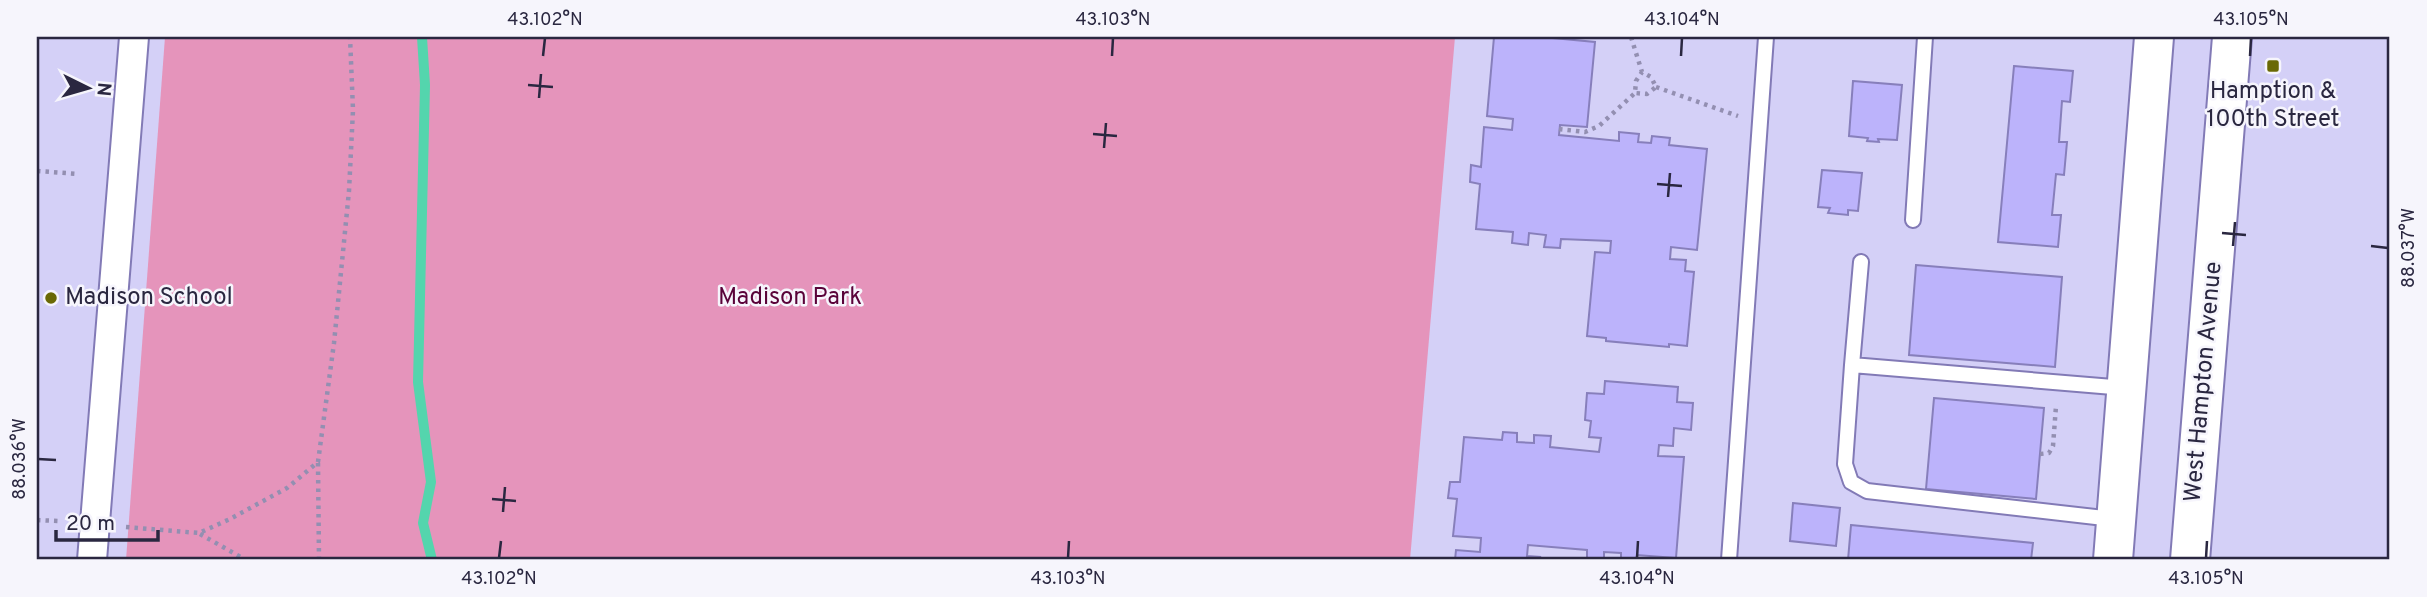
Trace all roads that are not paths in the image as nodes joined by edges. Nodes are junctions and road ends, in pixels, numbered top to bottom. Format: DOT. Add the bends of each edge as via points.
graph roads {
  1 [pos="134,37"];
  2 [pos="1766,37"];
  3 [pos="1926,37"];
  4 [pos="2154,37"];
  5 [pos="2232,37"];
  6 [pos="1913,220"];
  7 [pos="1861,262"];
  8 [pos="1852,365"];
  9 [pos="2127,389"];
  10 [pos="2116,519"];
  11 [pos="92,560"];
  12 [pos="1729,560"];
  13 [pos="2113,560"];
  14 [pos="2190,560"];
  1 -- 11 [label="street"];
  2 -- 12 [label="lane"];
  3 -- 6 [label="lane"];
  4 -- 9 [label="main road"];
  5 -- 14 [label="main road, West Hampton Avenue"];
  7 -- 8 [label="lane"];
  8 -- 9 [label="lane"];
  8 -- 10 [label="lane" via="1845,464 1851,482 1867,491"];
  9 -- 10 [label="main road"];
  10 -- 13 [label="main road"];
}
